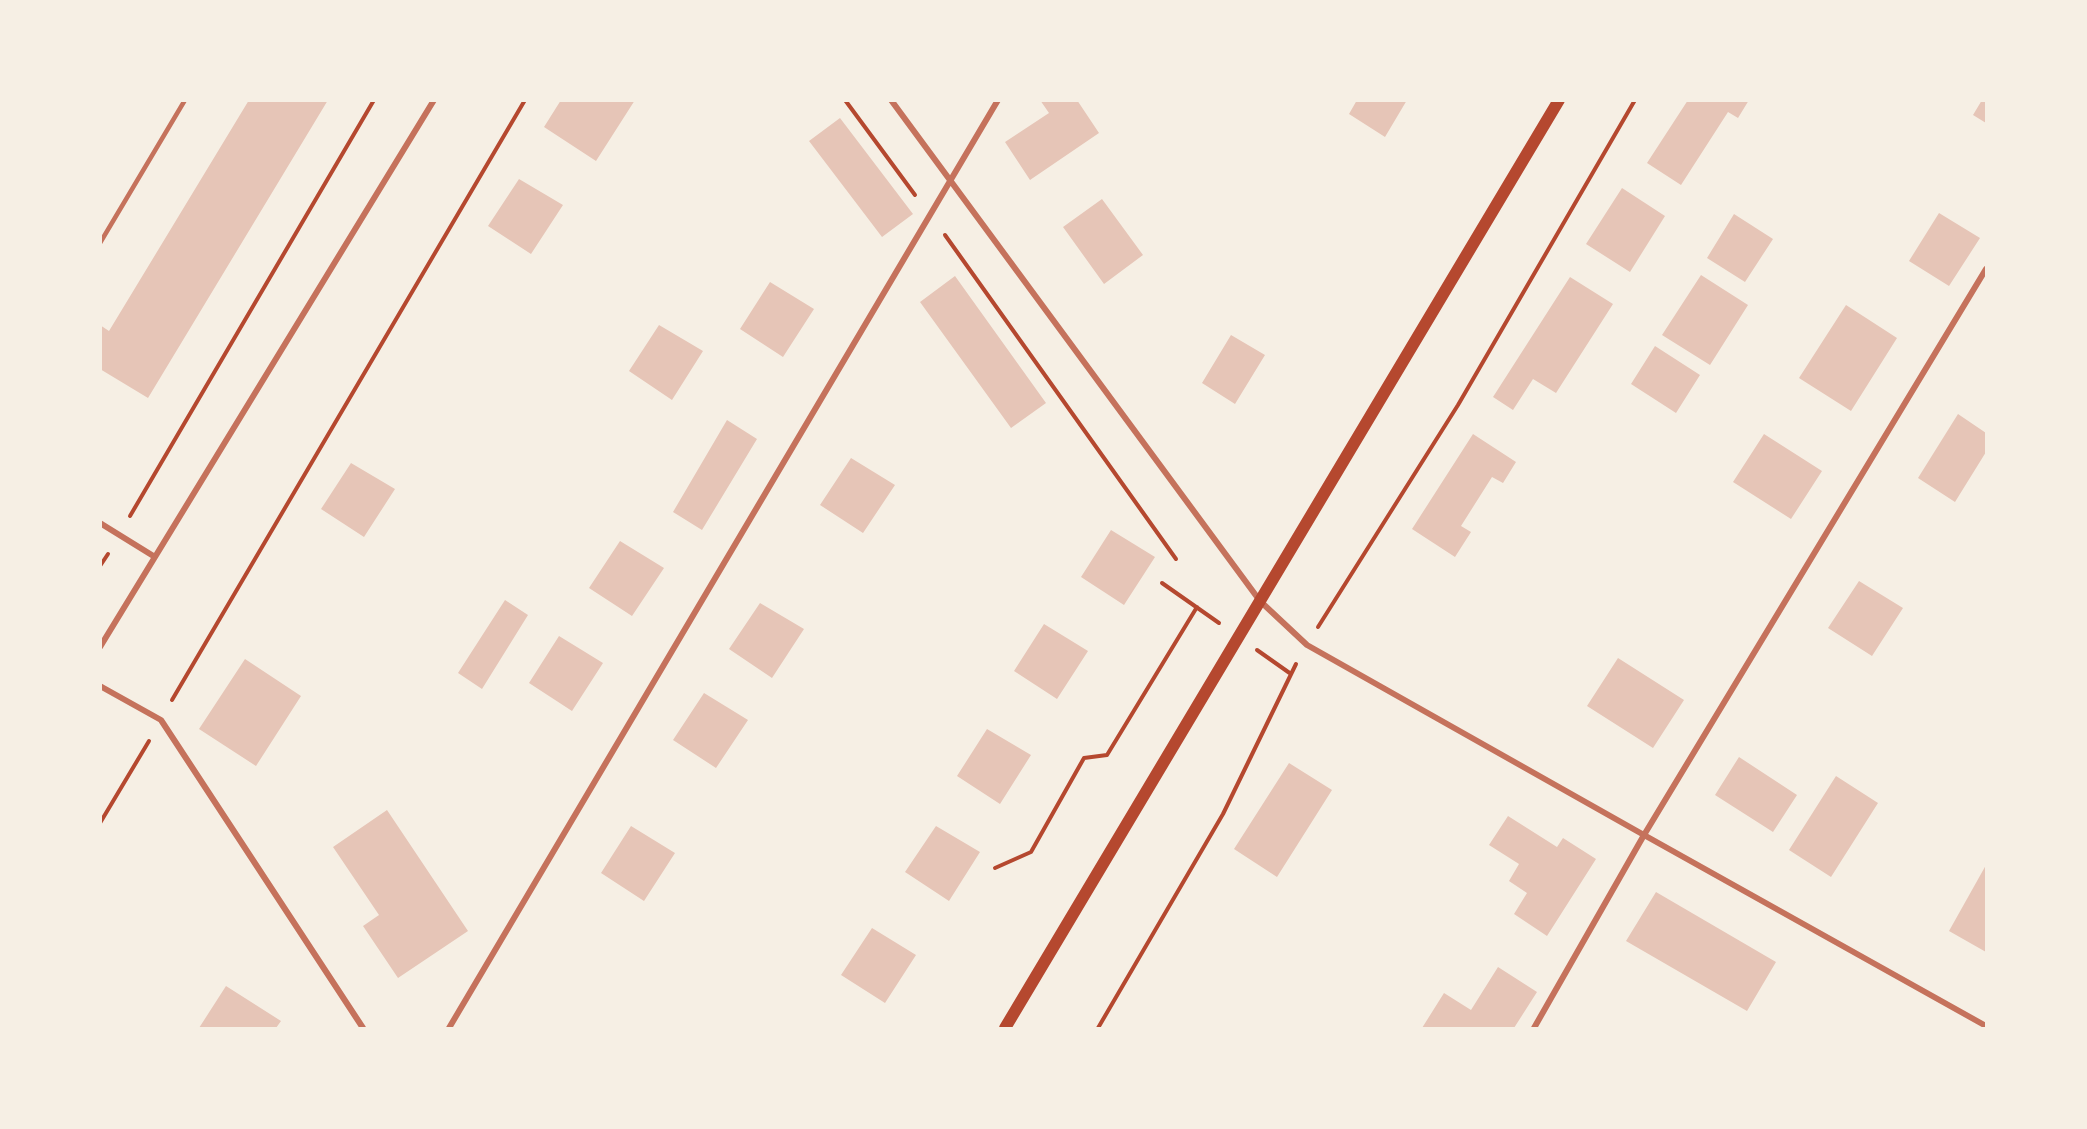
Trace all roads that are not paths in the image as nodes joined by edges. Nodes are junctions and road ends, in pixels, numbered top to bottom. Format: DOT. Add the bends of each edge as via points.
graph roads {
  1 [pos="185,100"];
  2 [pos="434,100"];
  3 [pos="891,100"];
  4 [pos="998,100"];
  5 [pos="1559,100"];
  6 [pos="950,183"];
  7 [pos="100,243"];
  8 [pos="1986,269"];
  9 [pos="100,523"];
  10 [pos="155,557"];
  11 [pos="1260,601"];
  12 [pos="100,647"];
  13 [pos="100,686"];
  14 [pos="1644,835"];
  15 [pos="1986,1026"];
  16 [pos="363,1029"];
  17 [pos="448,1029"];
  18 [pos="1005,1029"];
  19 [pos="1534,1029"];
  1 -- 7 [label="lane"];
  2 -- 10 [label="street"];
  3 -- 6 [label="street"];
  4 -- 6 [label="street"];
  5 -- 11 [label="main road"];
  6 -- 11 [label="street"];
  6 -- 17 [label="street"];
  8 -- 14 [label="street"];
  9 -- 10 [label="street"];
  10 -- 12 [label="street"];
  11 -- 14 [label="street" via="1307,645"];
  11 -- 18 [label="main road"];
  13 -- 16 [label="street" via="161,720"];
  14 -- 15 [label="street"];
  14 -- 19 [label="street"];
}
